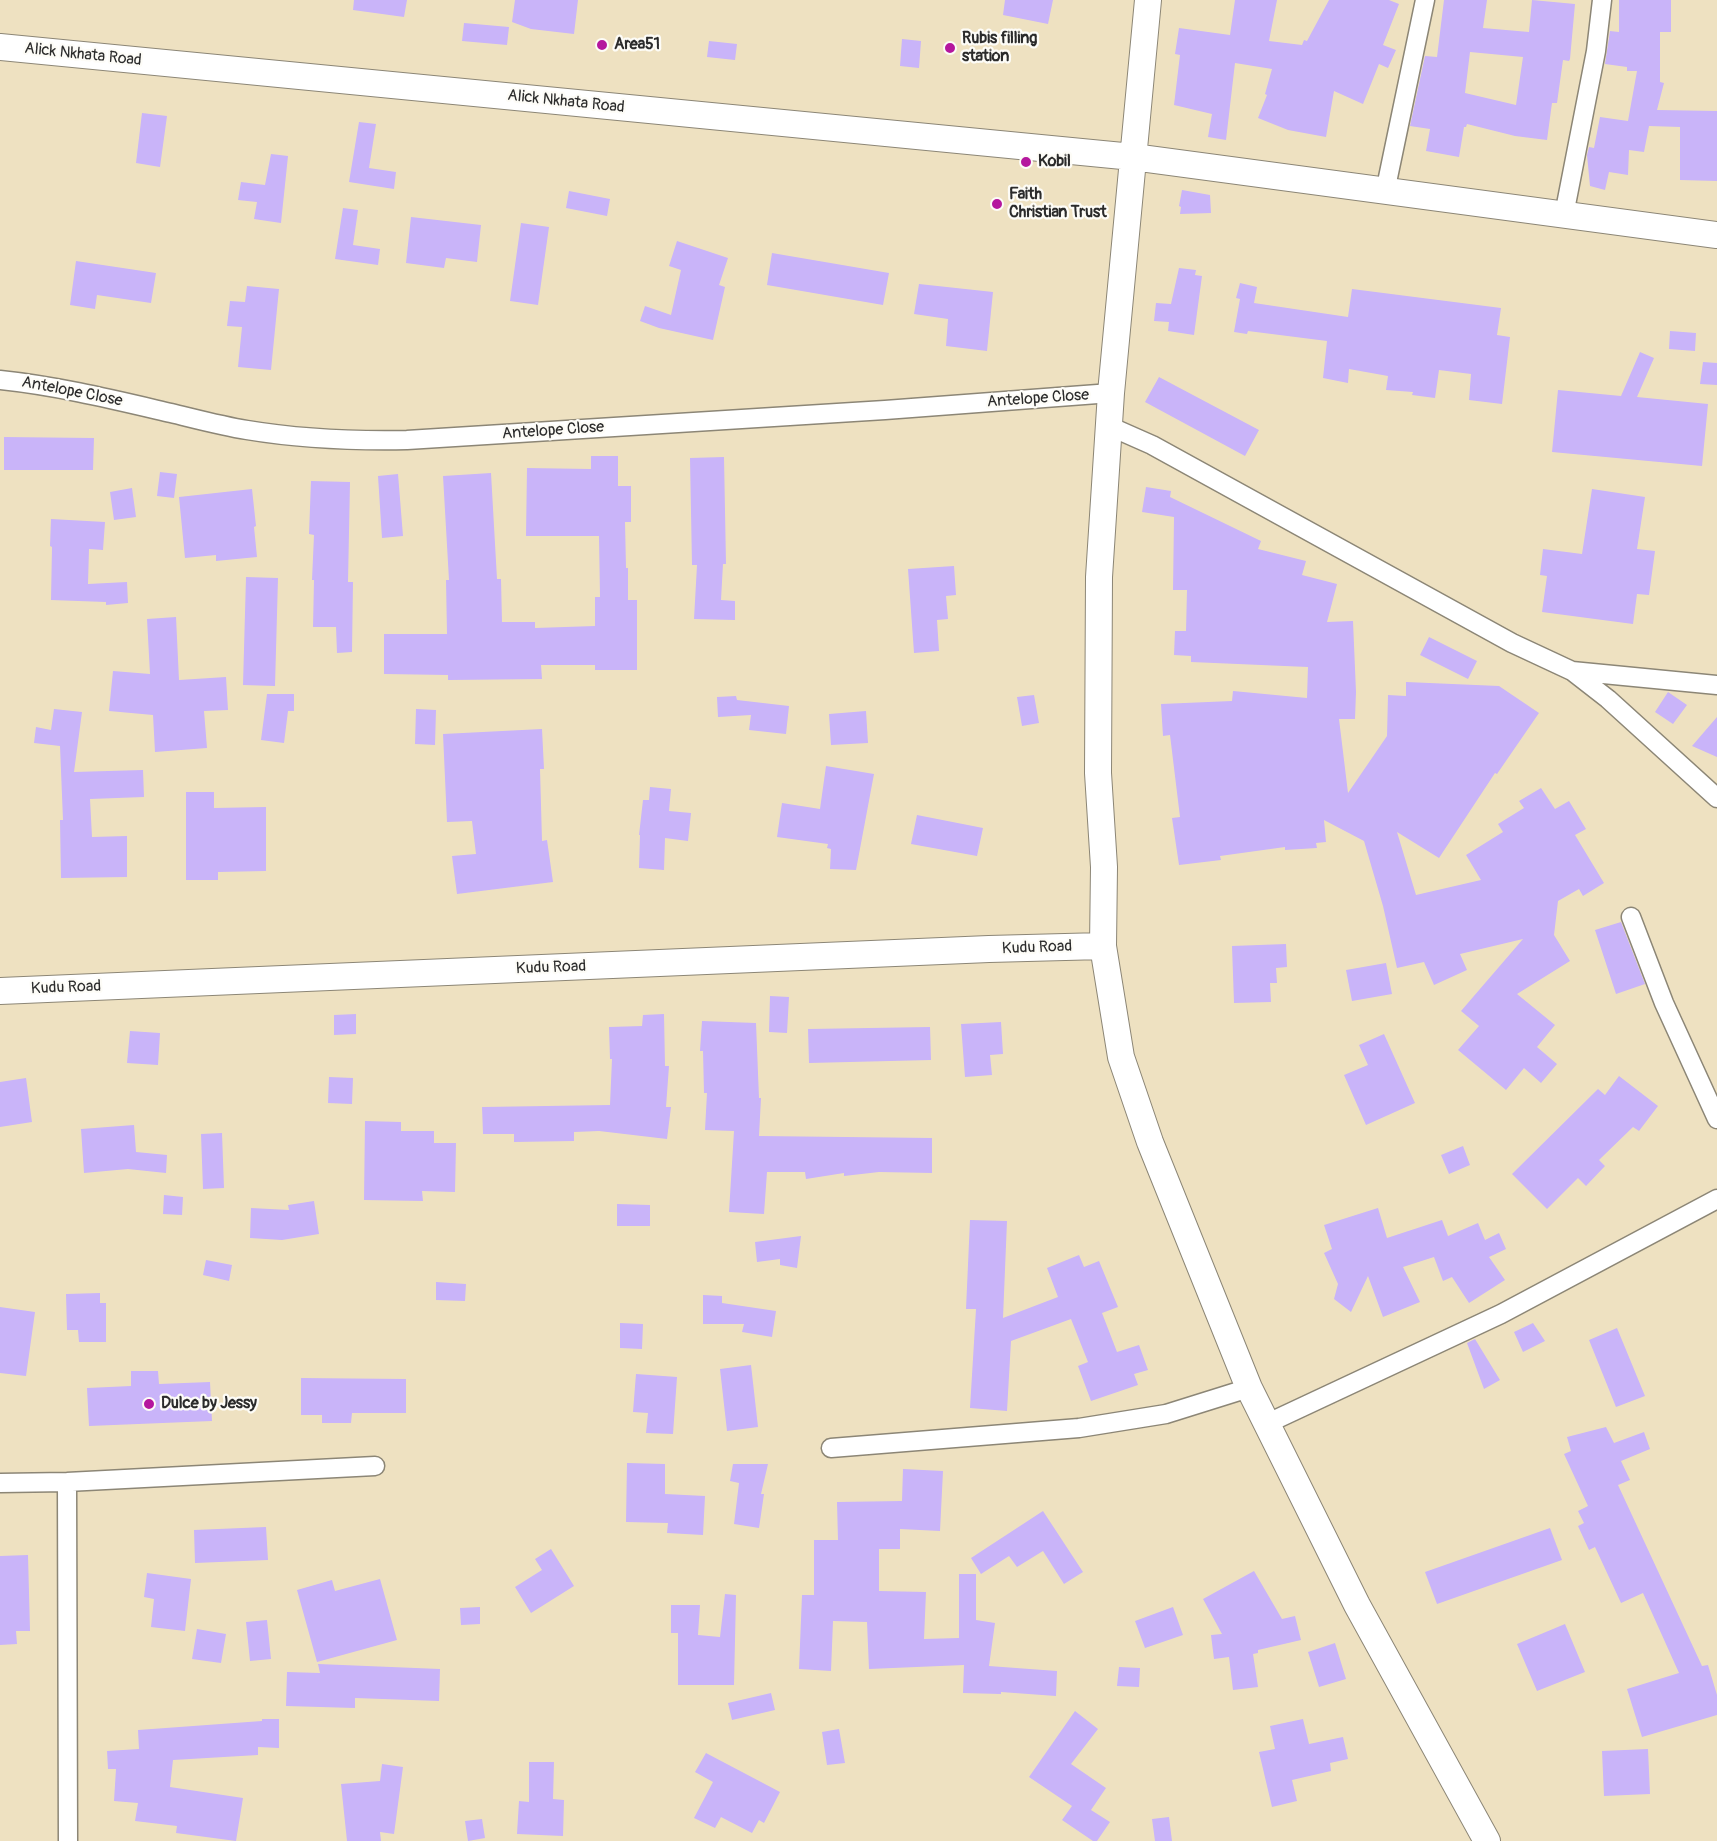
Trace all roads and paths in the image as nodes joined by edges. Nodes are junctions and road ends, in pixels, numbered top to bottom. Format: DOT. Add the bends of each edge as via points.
graph roads {
  1 [pos="1148,0"];
  2 [pos="1425,0"];
  3 [pos="1602,0"];
  4 [pos="0,47"];
  5 [pos="1133,157"];
  6 [pos="1385,192"];
  7 [pos="1564,215"];
  8 [pos="1717,235"];
  9 [pos="0,380"];
  10 [pos="1111,393"];
  11 [pos="1109,426"];
  12 [pos="1572,671"];
  13 [pos="1717,685"];
  14 [pos="1717,798"];
  15 [pos="1631,917"];
  16 [pos="1103,946"];
  17 [pos="0,991"];
  18 [pos="1717,1119"];
  19 [pos="1717,1199"];
  20 [pos="1249,1388"];
  21 [pos="1266,1424"];
  22 [pos="831,1448"];
  23 [pos="375,1466"];
  24 [pos="68,1482"];
  25 [pos="0,1483"];
  26 [pos="68,1841"];
  27 [pos="1486,1841"];
  1 -- 5 [label="street"];
  2 -- 6 [label="street"];
  3 -- 7 [label="street"];
  4 -- 5 [label="street, Alick Nkhata Road"];
  5 -- 6 [label="street, Alick Nkhata Road"];
  5 -- 10 [label="street"];
  6 -- 7 [label="street, Alick Nkhata Road"];
  7 -- 8 [label="street, Alick Nkhata Road"];
  9 -- 10 [label="street, Antelope Close" via="123,402 245,430 357,441"];
  10 -- 11 [label="street"];
  11 -- 12 [label="street" via="1152,445 1502,637"];
  11 -- 16 [label="street" via="1098,651"];
  12 -- 13 [label="street"];
  12 -- 14 [label="street"];
  15 -- 18 [label="street" via="1664,1003"];
  16 -- 17 [label="street, Kudu Road"];
  16 -- 20 [label="street" via="1121,1057 1154,1153"];
  19 -- 21 [label="street" via="1501,1314"];
  20 -- 21 [label="street"];
  20 -- 22 [label="street" via="1166,1414 1079,1428"];
  21 -- 27 [label="street" via="1357,1605"];
  23 -- 24 [label="street"];
  24 -- 25 [label="street"];
  24 -- 26 [label="street"];
}
